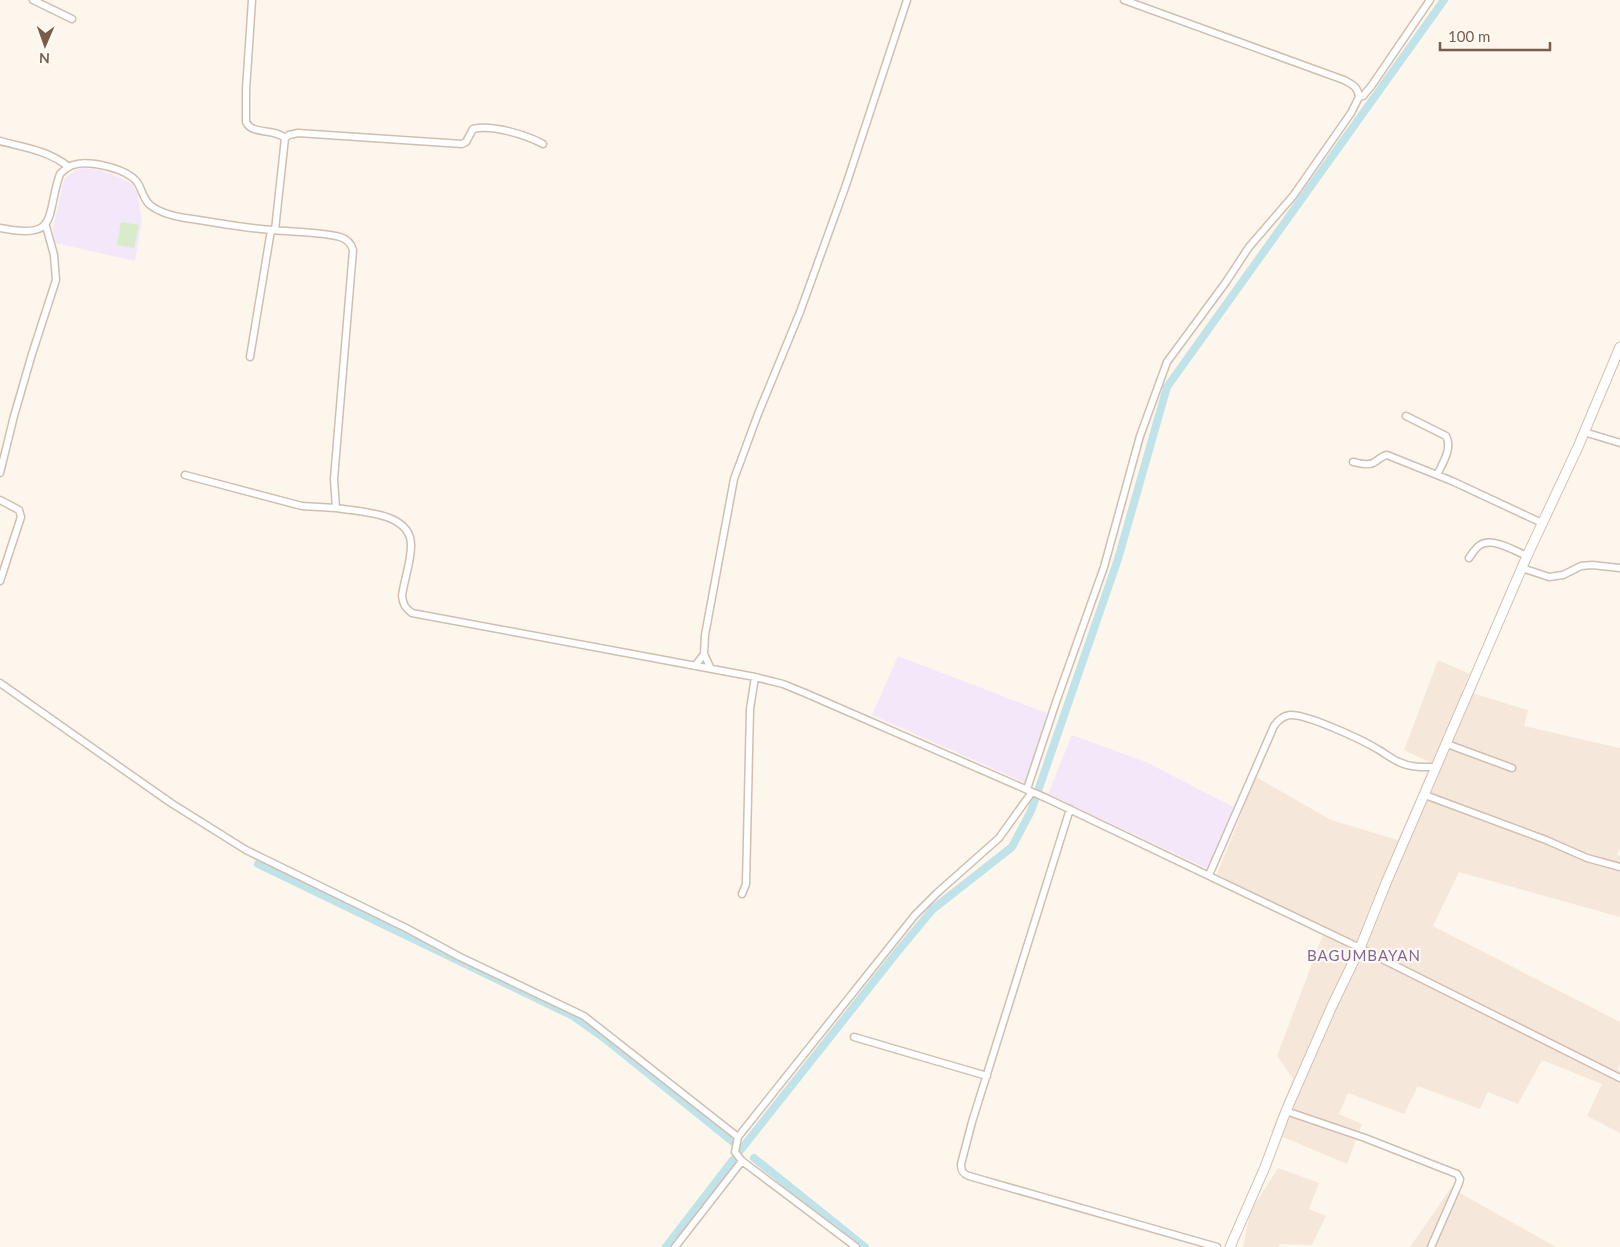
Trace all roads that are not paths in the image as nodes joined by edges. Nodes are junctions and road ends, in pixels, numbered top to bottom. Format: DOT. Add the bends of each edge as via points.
graph roads {
  1 [pos="32,0"];
  2 [pos="252,0"];
  3 [pos="907,0"];
  4 [pos="1124,0"];
  5 [pos="1430,0"];
  6 [pos="72,19"];
  7 [pos="1359,97"];
  8 [pos="285,138"];
  9 [pos="0,141"];
  10 [pos="543,144"];
  11 [pos="69,167"];
  12 [pos="46,226"];
  13 [pos="0,228"];
  14 [pos="273,230"];
  15 [pos="1620,347"];
  16 [pos="250,357"];
  17 [pos="1406,416"];
  18 [pos="1584,432"];
  19 [pos="1620,444"];
  20 [pos="1352,462"];
  21 [pos="0,472"];
  22 [pos="185,475"];
  23 [pos="1438,475"];
  24 [pos="0,500"];
  25 [pos="336,508"];
  26 [pos="1542,523"];
  27 [pos="1526,556"];
  28 [pos="1469,558"];
  29 [pos="1522,568"];
  30 [pos="1620,568"];
  31 [pos="0,581"];
  32 [pos="704,654"];
  33 [pos="695,666"];
  34 [pos="711,669"];
  35 [pos="755,677"];
  36 [pos="0,683"];
  37 [pos="1447,744"];
  38 [pos="1437,767"];
  39 [pos="1512,768"];
  40 [pos="1031,791"];
  41 [pos="1425,795"];
  42 [pos="1070,809"];
  43 [pos="1620,867"];
  44 [pos="1209,875"];
  45 [pos="742,894"];
  46 [pos="1360,948"];
  47 [pos="854,1037"];
  48 [pos="987,1076"];
  49 [pos="1620,1078"];
  50 [pos="1286,1111"];
  51 [pos="738,1137"];
  52 [pos="742,1161"];
  53 [pos="675,1247"];
  54 [pos="856,1247"];
  55 [pos="1217,1247"];
  56 [pos="1230,1247"];
  57 [pos="1432,1247"];
  1 -- 6 [label="street"];
  2 -- 8 [label="street" via="246,122 253,129 276,132"];
  3 -- 32 [label="street" via="846,185 734,479"];
  4 -- 7 [label="street" via="1344,80 1357,89"];
  5 -- 7 [label="street" via="1372,85"];
  7 -- 40 [label="street" via="1293,196 1249,247 1167,362 1140,436 1102,574 1056,702"];
  8 -- 10 [label="street" via="298,133 462,144 473,129 483,128 522,134"];
  8 -- 14 [label="street"];
  9 -- 11 [label="street" via="42,151"];
  11 -- 12 [label="street" via="60,174"];
  11 -- 14 [label="street" via="84,164 103,166 130,176 137,182 147,203 176,217"];
  12 -- 13 [label="street" via="30,232"];
  12 -- 21 [label="street" via="54,255 56,280"];
  14 -- 16 [label="street"];
  14 -- 25 [label="street" via="339,237 350,242 353,250 334,479"];
  15 -- 18 [label="main road"];
  17 -- 23 [label="street" via="1448,439 1448,450"];
  18 -- 19 [label="street"];
  18 -- 26 [label="main road"];
  20 -- 23 [label="street" via="1371,464 1387,455"];
  22 -- 25 [label="street" via="302,506"];
  23 -- 26 [label="street"];
  24 -- 31 [label="street" via="19,510 20,517"];
  25 -- 33 [label="street" via="386,517 407,528 411,547 402,596 406,609 412,613"];
  26 -- 27 [label="main road"];
  27 -- 28 [label="street" via="1488,543 1478,547"];
  27 -- 29 [label="main road"];
  29 -- 30 [label="street" via="1549,577 1587,566"];
  29 -- 37 [label="main road"];
  32 -- 33 [label="street"];
  32 -- 34 [label="street"];
  33 -- 34 [label="street"];
  34 -- 35 [label="street"];
  35 -- 40 [label="street" via="783,684 832,704"];
  35 -- 45 [label="street" via="750,709 746,884"];
  36 -- 51 [label="street" via="171,803 246,850 584,1016"];
  37 -- 38 [label="main road"];
  37 -- 39 [label="street"];
  38 -- 41 [label="main road"];
  38 -- 44 [label="street" via="1406,765 1314,720 1290,715 1282,717 1274,726"];
  40 -- 42 [label="street"];
  40 -- 51 [label="street" via="1000,838 914,915"];
  41 -- 43 [label="street" via="1587,858"];
  41 -- 46 [label="main road"];
  42 -- 44 [label="street"];
  42 -- 48 [label="street"];
  44 -- 46 [label="street"];
  46 -- 49 [label="street"];
  46 -- 50 [label="main road"];
  47 -- 48 [label="street"];
  48 -- 55 [label="street" via="961,1164 964,1174"];
  50 -- 56 [label="main road"];
  50 -- 57 [label="street" via="1457,1174 1460,1184"];
  51 -- 52 [label="street" via="735,1152"];
  52 -- 53 [label="street"];
  52 -- 54 [label="street"];
}
